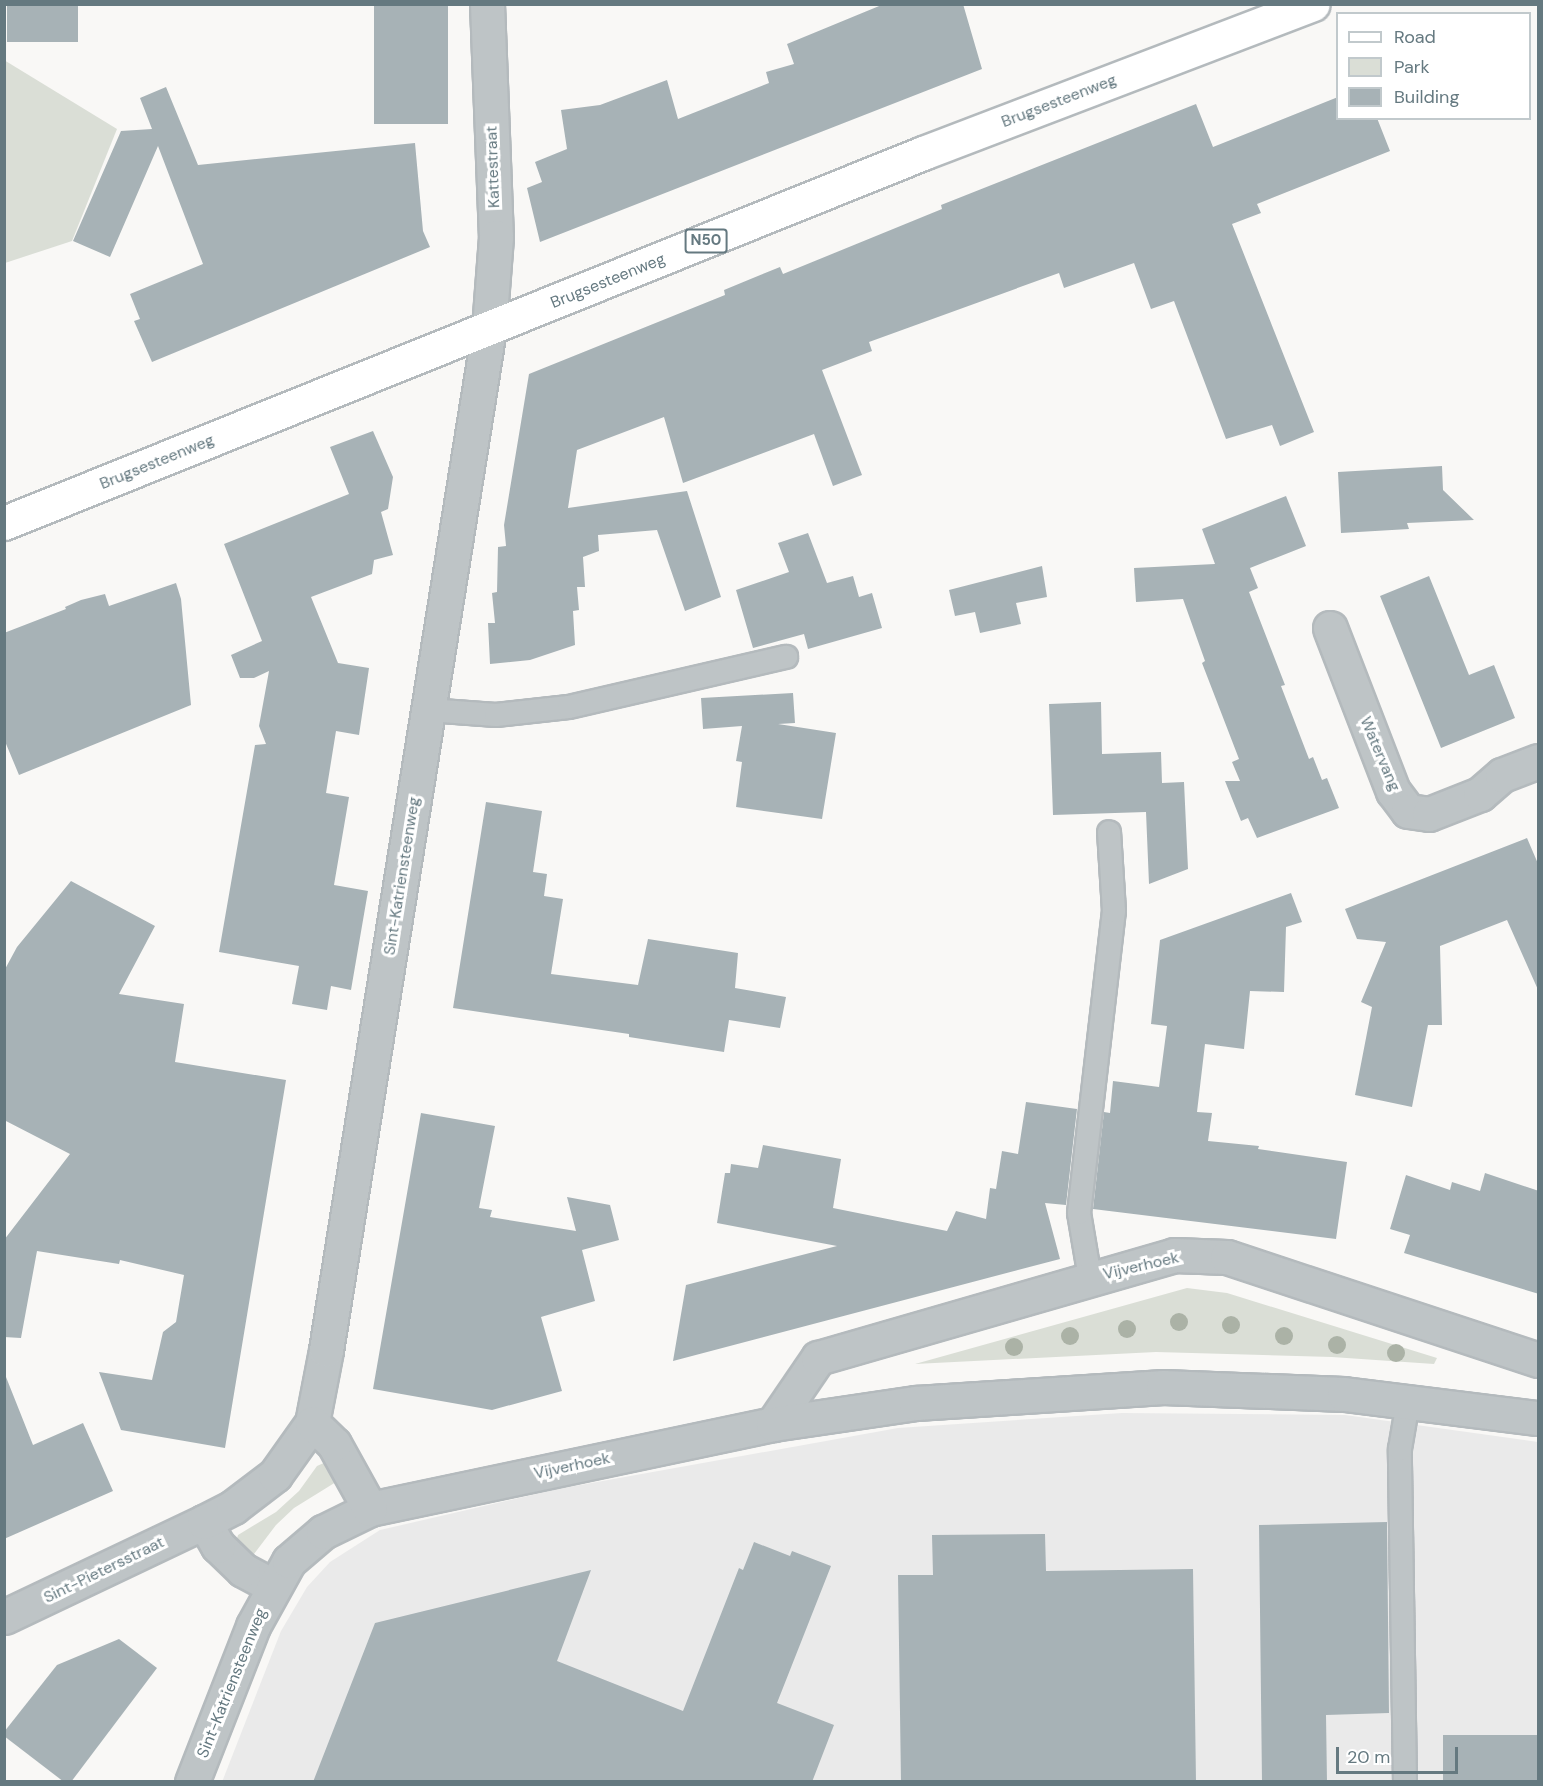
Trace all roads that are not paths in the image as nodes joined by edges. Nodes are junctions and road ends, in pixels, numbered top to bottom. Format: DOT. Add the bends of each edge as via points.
graph roads {
  1 [pos="487,4"];
  2 [pos="1313,4"];
  3 [pos="489,329"];
  4 [pos="4,523"];
  5 [pos="1330,628"];
  6 [pos="786,657"];
  7 [pos="428,710"];
  8 [pos="1539,761"];
  9 [pos="1109,832"];
  10 [pos="1090,1278"];
  11 [pos="1539,1360"];
  12 [pos="1408,1402"];
  13 [pos="1539,1418"];
  14 [pos="312,1422"];
  15 [pos="773,1424"];
  16 [pos="370,1509"];
  17 [pos="204,1522"];
  18 [pos="273,1586"];
  19 [pos="4,1617"];
  20 [pos="192,1782"];
  21 [pos="1405,1782"];
  1 -- 3 [label="street, Kattestraat" via="496,237"];
  2 -- 3 [label="main road, Brugsesteenweg / N50" via="923,153"];
  3 -- 4 [label="main road, Brugsesteenweg / N50"];
  3 -- 7 [label="street, Sint-Katriensteenweg"];
  5 -- 8 [label="street, Watervang" via="1393,791 1408,811 1430,814 1480,794 1502,775"];
  6 -- 7 [label="lane" via="568,706 496,716"];
  7 -- 14 [label="street, Sint-Katriensteenweg"];
  9 -- 10 [label="lane" via="1114,911 1079,1213"];
  10 -- 11 [label="street, Vijverhoek" via="1174,1255 1227,1257"];
  10 -- 15 [label="street, Vijverhoek" via="818,1358"];
  12 -- 13 [label="street, Vijverhoek"];
  12 -- 15 [label="street, Vijverhoek" via="1344,1394 1164,1387 916,1403"];
  12 -- 21 [label="lane" via="1400,1449"];
  14 -- 16 [label="street" via="334,1444"];
  14 -- 17 [label="street, Sint-Katriensteenweg" via="275,1475"];
  15 -- 16 [label="street, Vijverhoek"];
  16 -- 18 [label="street, Sint-Katriensteenweg" via="323,1532 289,1561"];
  17 -- 18 [label="street" via="218,1546 243,1570"];
  17 -- 19 [label="street, Sint-Pietersstraat"];
  18 -- 20 [label="street, Sint-Katriensteenweg" via="253,1626"];
}
